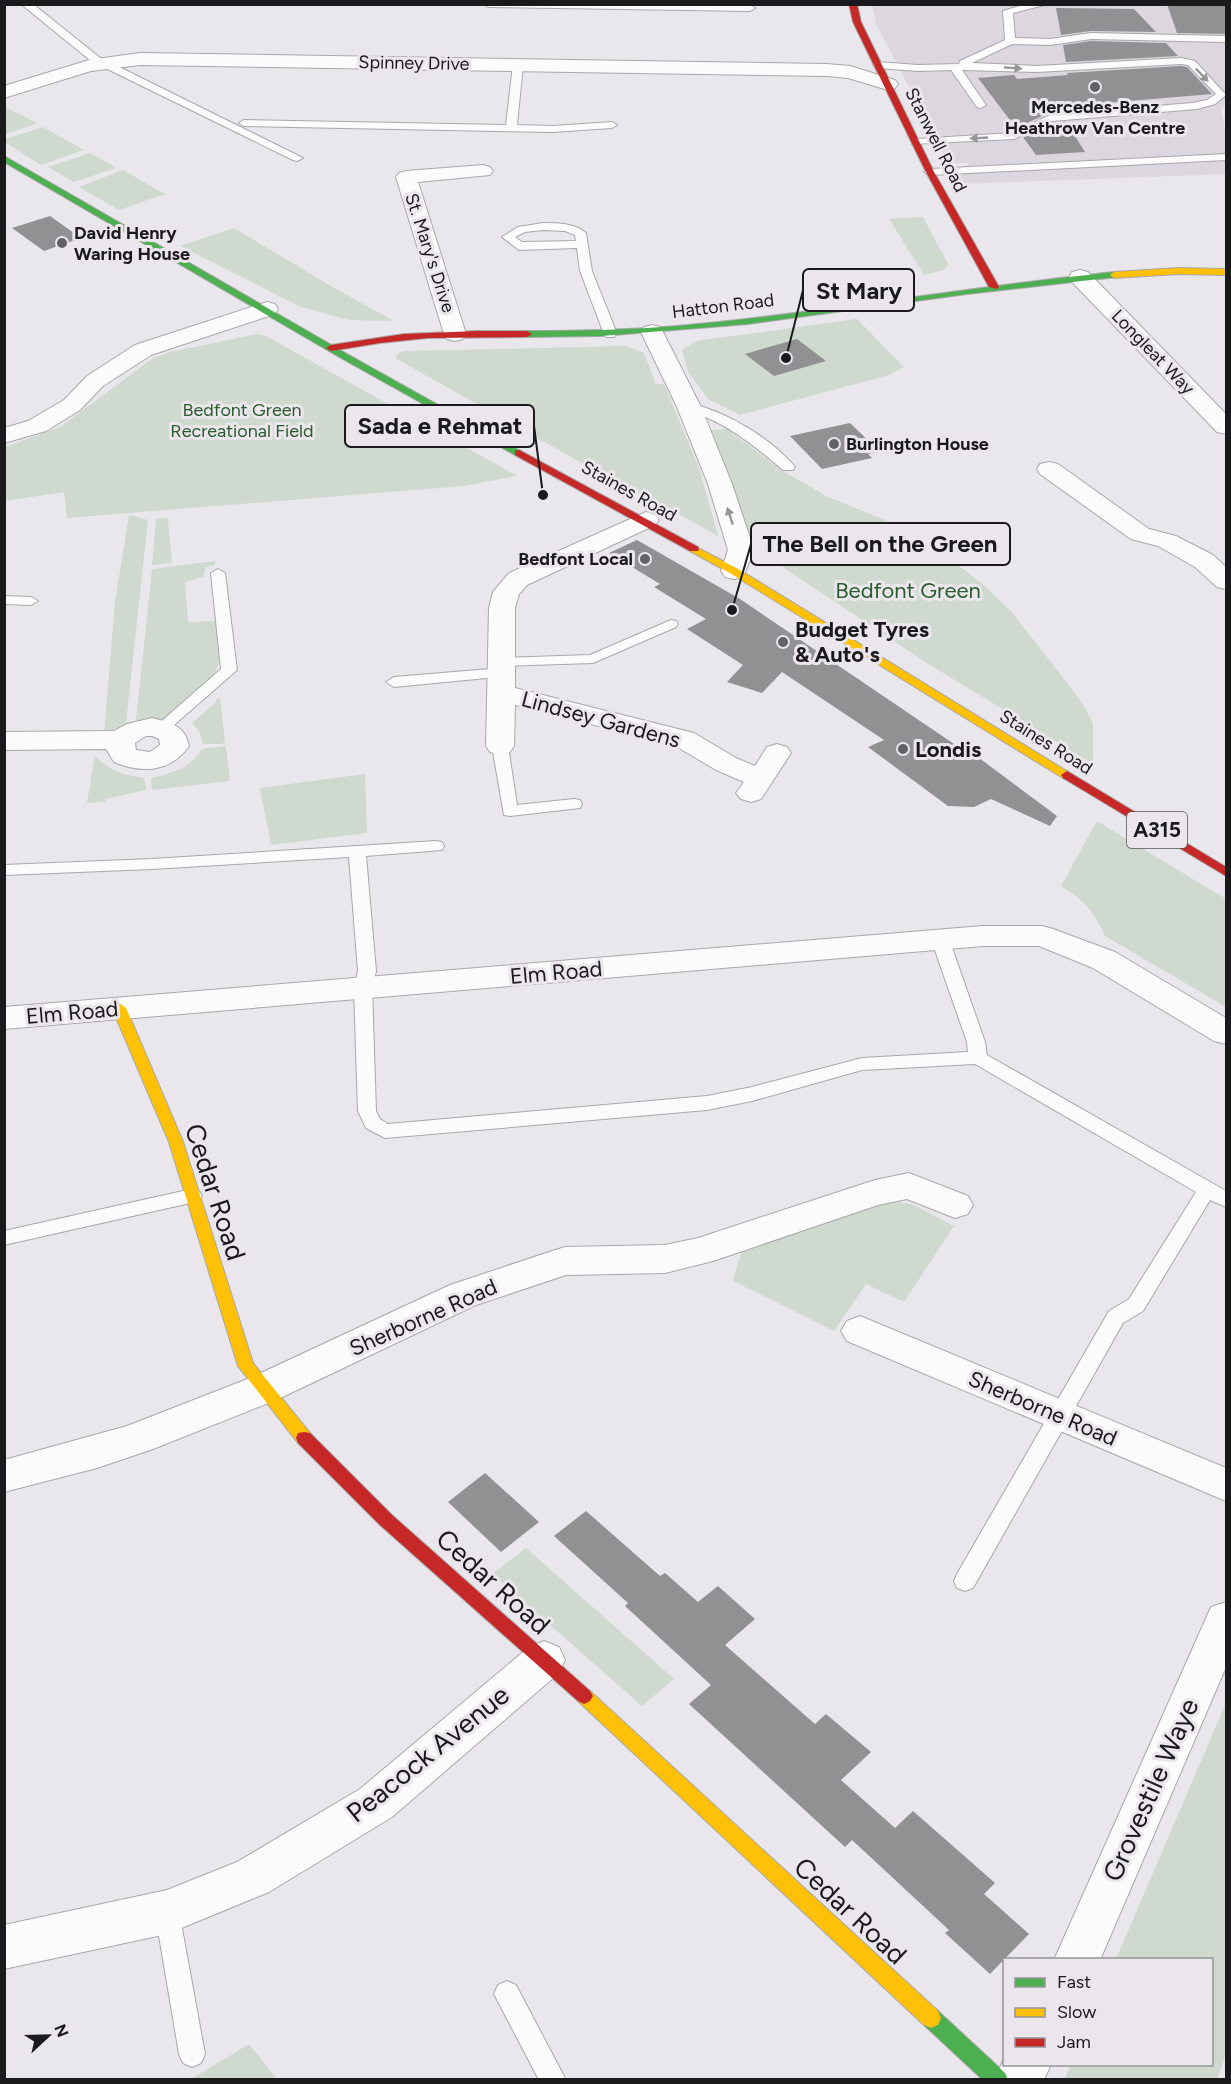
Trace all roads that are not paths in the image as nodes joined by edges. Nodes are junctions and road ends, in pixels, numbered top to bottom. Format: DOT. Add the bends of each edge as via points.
graph roads {
  1 [pos="26,4"];
  2 [pos="489,4"];
  3 [pos="853,4"];
  4 [pos="1043,4"];
  5 [pos="609,5"];
  6 [pos="750,8"];
  7 [pos="1227,39"];
  8 [pos="1010,40"];
  9 [pos="105,63"];
  10 [pos="518,65"];
  11 [pos="878,65"];
  12 [pos="955,68"];
  13 [pos="827,70"];
  14 [pos="888,84"];
  15 [pos="4,92"];
  16 [pos="981,105"];
  17 [pos="244,123"];
  18 [pos="612,125"];
  19 [pos="511,128"];
  20 [pos="916,142"];
  21 [pos="1227,157"];
  22 [pos="4,158"];
  23 [pos="297,158"];
  24 [pos="483,171"];
  25 [pos="930,172"];
  26 [pos="583,244"];
  27 [pos="1227,272"];
  28 [pos="1080,277"];
  29 [pos="994,287"];
  30 [pos="267,309"];
  31 [pos="652,332"];
  32 [pos="455,334"];
  33 [pos="610,334"];
  34 [pos="331,348"];
  35 [pos="689,407"];
  36 [pos="1227,427"];
  37 [pos="4,436"];
  38 [pos="788,467"];
  39 [pos="1049,469"];
  40 [pos="645,520"];
  41 [pos="734,571"];
  42 [pos="218,573"];
  43 [pos="1227,581"];
  44 [pos="4,600"];
  45 [pos="31,601"];
  46 [pos="671,624"];
  47 [pos="502,676"];
  48 [pos="394,682"];
  49 [pos="161,729"];
  50 [pos="4,741"];
  51 [pos="500,746"];
  52 [pos="777,753"];
  53 [pos="574,804"];
  54 [pos="436,846"];
  55 [pos="357,851"];
  56 [pos="4,870"];
  57 [pos="1227,872"];
  58 [pos="940,939"];
  59 [pos="363,988"];
  60 [pos="119,1008"];
  61 [pos="4,1018"];
  62 [pos="1227,1033"];
  63 [pos="978,1058"];
  64 [pos="1208,1188"];
  65 [pos="192,1196"];
  66 [pos="1227,1200"];
  67 [pos="955,1205"];
  68 [pos="4,1238"];
  69 [pos="860,1331"];
  70 [pos="263,1389"];
  71 [pos="1061,1414"];
  72 [pos="4,1476"];
  73 [pos="1227,1485"];
  74 [pos="964,1581"];
  75 [pos="1227,1620"];
  76 [pos="544,1660"];
  77 [pos="167,1912"];
  78 [pos="4,1947"];
  79 [pos="1077,1958"];
  80 [pos="507,1994"];
  81 [pos="192,2054"];
  82 [pos="554,2079"];
  83 [pos="998,2079"];
  1 -- 9 [label="lane" via="94,59"];
  2 -- 5 [label="lane"];
  3 -- 11 [label="street, Stanwell Road" via="857,22"];
  4 -- 8 [label="lane" via="1008,11"];
  5 -- 6 [label="lane"];
  7 -- 8 [label="lane" via="1091,36 1050,42"];
  8 -- 12 [label="lane"];
  9 -- 10 [label="street, Spinney Drive" via="140,59"];
  9 -- 15 [label="street, Spinney Drive"];
  9 -- 23 [label="lane"];
  10 -- 13 [label="street, Spinney Drive"];
  10 -- 19 [label="lane"];
  11 -- 12 [label="lane"];
  11 -- 13 [label="street, Spinney Drive"];
  11 -- 14 [label="street, Stanwell Road"];
  12 -- 16 [label="lane"];
  12 -- 20 [label="lane, one-way" via="1037,69 1181,61 1191,63 1222,94 1209,103 1188,107 1050,118 1014,136"];
  13 -- 14 [label="street, Spinney Drive" via="850,72"];
  14 -- 20 [label="street, Stanwell Road"];
  17 -- 19 [label="lane"];
  18 -- 19 [label="lane"];
  20 -- 25 [label="street, Stanwell Road"];
  21 -- 25 [label="lane"];
  22 -- 30 [label="street, Staines Road / A315"];
  24 -- 32 [label="street, St. Mary's Drive" via="406,177"];
  25 -- 29 [label="street, Stanwell Road"];
  26 -- 26 [label="lane" via="580,233 567,226 527,228 508,237 519,246"];
  26 -- 33 [label="lane" via="586,271"];
  27 -- 28 [label="street, Hatton Road"];
  28 -- 29 [label="street, Hatton Road"];
  28 -- 36 [label="street, Longleat Way"];
  29 -- 31 [label="street, Hatton Road"];
  30 -- 34 [label="street, Staines Road / A315"];
  30 -- 37 [label="street" via="143,350 95,381 72,405 37,426"];
  31 -- 33 [label="street, Hatton Road"];
  31 -- 35 [label="street"];
  32 -- 33 [label="street, Hatton Road"];
  32 -- 34 [label="street, Hatton Road" via="412,334"];
  34 -- 40 [label="street, Staines Road / A315"];
  35 -- 38 [label="lane" via="732,423"];
  41 -- 35 [label="street, one-way" via="741,550"];
  39 -- 43 [label="street" via="1140,534 1167,541 1204,561"];
  40 -- 41 [label="street, Staines Road / A315"];
  40 -- 47 [label="street" via="518,579 506,592 502,608"];
  41 -- 57 [label="street, Staines Road / A315"];
  42 -- 49 [label="lane" via="229,670"];
  44 -- 45 [label="lane"];
  46 -- 47 [label="lane" via="593,659"];
  47 -- 48 [label="lane"];
  47 -- 51 [label="street"];
  47 -- 52 [label="street, Lindsey Gardens" via="684,739 756,786"];
  49 -- 50 [label="street" via="173,735 175,746 157,760 139,762 124,756 121,741"];
  51 -- 53 [label="lane" via="510,811"];
  54 -- 55 [label="lane"];
  55 -- 56 [label="lane"];
  55 -- 59 [label="lane" via="367,971"];
  58 -- 59 [label="street, Elm Road"];
  58 -- 62 [label="street, Elm Road" via="1042,936 1104,960"];
  58 -- 63 [label="lane"];
  59 -- 60 [label="street, Elm Road"];
  59 -- 63 [label="lane" via="367,1111 373,1123 385,1131 706,1103 862,1064"];
  60 -- 61 [label="street, Elm Road"];
  60 -- 65 [label="street, Cedar Road" via="176,1142"];
  63 -- 64 [label="lane"];
  64 -- 66 [label="lane"];
  64 -- 71 [label="lane" via="1136,1305 1116,1317"];
  65 -- 68 [label="lane"];
  65 -- 70 [label="street, Cedar Road" via="246,1366"];
  67 -- 70 [label="street, Sherborne Road" via="909,1186 875,1193 665,1259 566,1261 463,1295"];
  69 -- 71 [label="street, Sherborne Road"];
  70 -- 72 [label="street, Sherborne Road" via="139,1438"];
  70 -- 76 [label="street, Cedar Road" via="330,1467"];
  71 -- 73 [label="street, Sherborne Road"];
  71 -- 74 [label="lane"];
  75 -- 79 [label="street, Grovestile Waye"];
  76 -- 77 [label="street, Peacock Avenue" via="376,1803 254,1877"];
  76 -- 83 [label="street, Cedar Road"];
  77 -- 78 [label="street, Peacock Avenue"];
  77 -- 81 [label="lane"];
  80 -- 82 [label="lane"];
}
